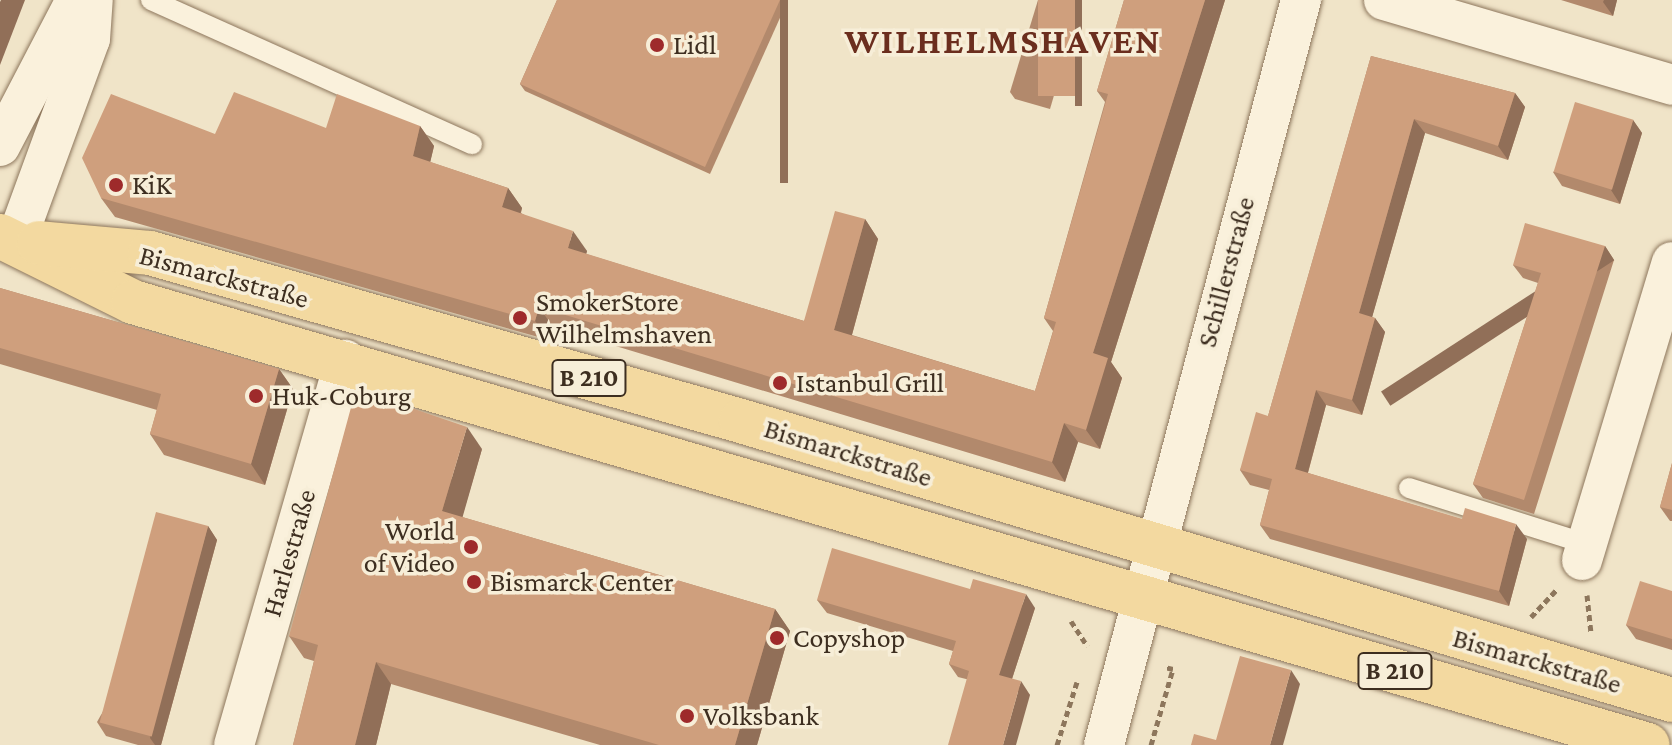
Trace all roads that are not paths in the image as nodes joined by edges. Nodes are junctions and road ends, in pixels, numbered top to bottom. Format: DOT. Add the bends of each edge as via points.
graph roads {
  1 [pos="76,0"];
  2 [pos="93,0"];
  3 [pos="151,0"];
  4 [pos="1301,0"];
  5 [pos="1384,0"];
  6 [pos="1672,85"];
  7 [pos="472,144"];
  8 [pos="0,146"];
  9 [pos="8,238"];
  10 [pos="1672,262"];
  11 [pos="345,360"];
  12 [pos="1409,488"];
  13 [pos="1155,545"];
  14 [pos="1585,552"];
  15 [pos="1142,597"];
  16 [pos="1672,700"];
  17 [pos="234,745"];
  18 [pos="1104,745"];
  19 [pos="1648,745"];
  1 -- 8 [label="street"];
  2 -- 9 [label="street" via="90,39"];
  3 -- 7 [label="lane"];
  4 -- 13 [label="street, Schillerstraße"];
  5 -- 6 [label="street"];
  9 -- 11 [label="main road, Bismarckstraße / B 210" via="133,302"];
  9 -- 13 [label="main road, Bismarckstraße / B 210" via="150,253"];
  10 -- 14 [label="street"];
  11 -- 15 [label="main road, Bismarckstraße / B 210"];
  11 -- 17 [label="street, Harlestraße"];
  12 -- 14 [label="lane"];
  13 -- 15 [label="street, Schillerstraße"];
  13 -- 16 [label="main road, Bismarckstraße / B 210"];
  15 -- 18 [label="street, Schillerstraße"];
  15 -- 19 [label="main road, Bismarckstraße / B 210"];
}
